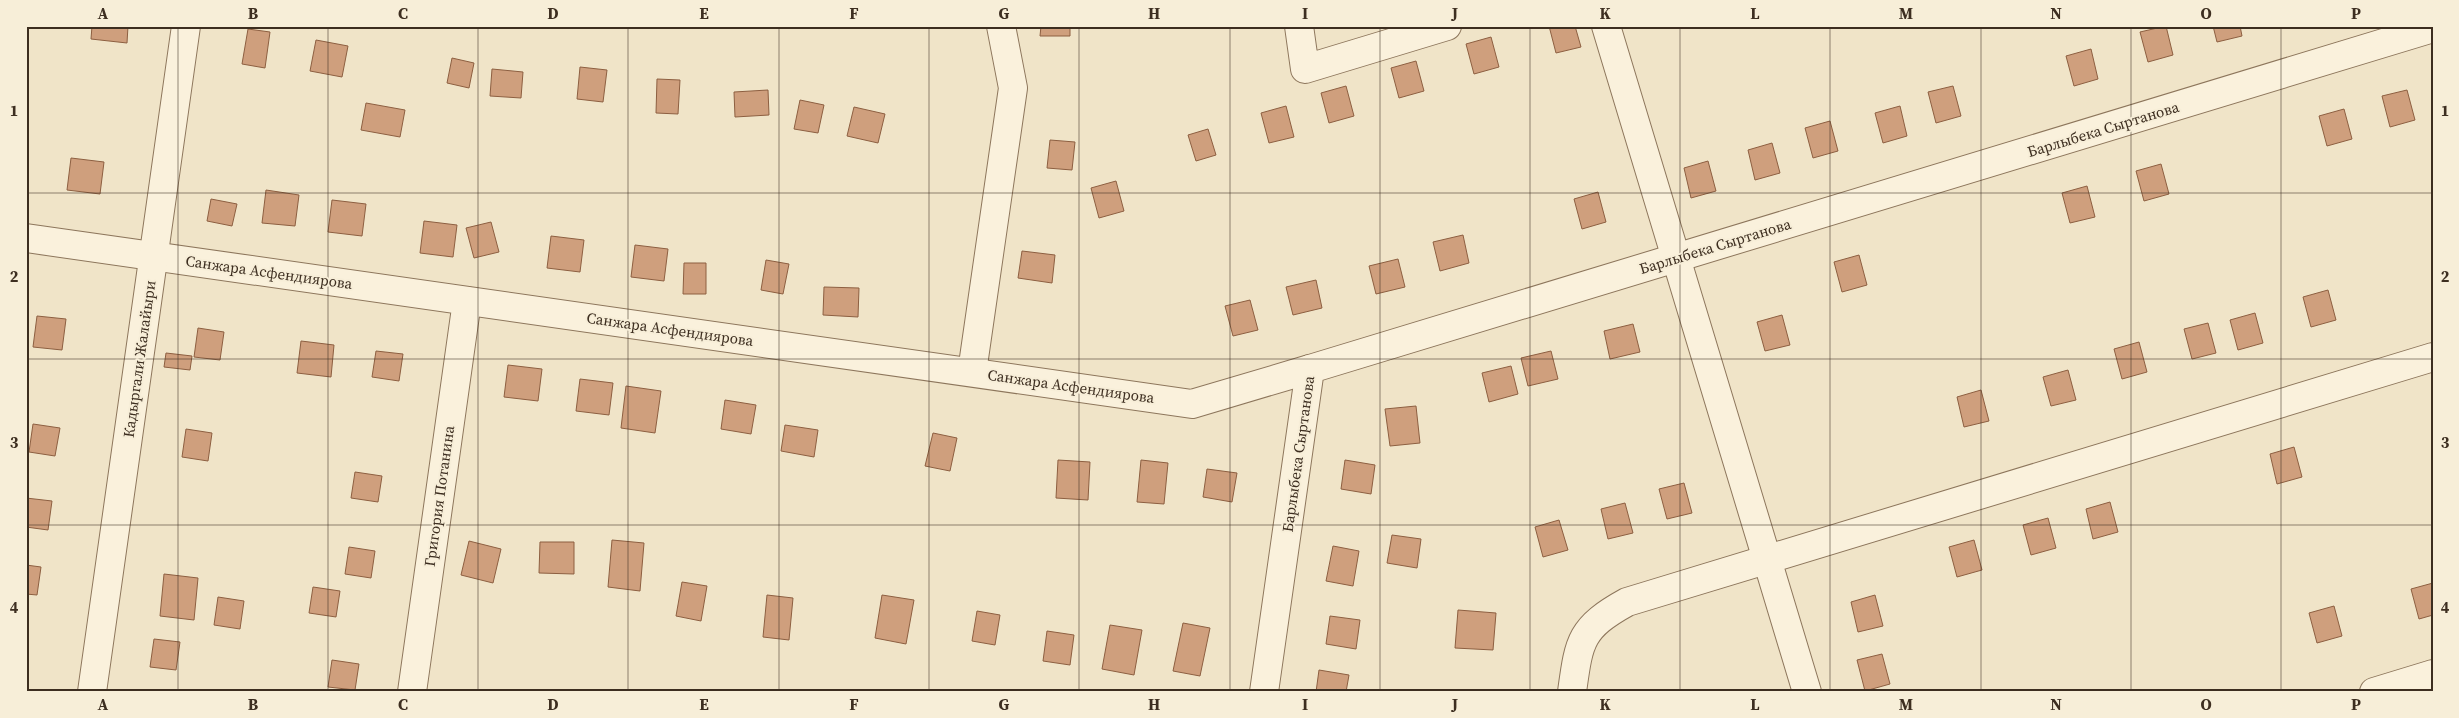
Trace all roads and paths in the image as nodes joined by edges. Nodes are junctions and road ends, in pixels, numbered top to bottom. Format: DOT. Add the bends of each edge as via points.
graph roads {
  1 [pos="186,26"];
  2 [pos="1001,26"];
  3 [pos="1299,26"];
  4 [pos="1447,26"];
  5 [pos="1606,26"];
  6 [pos="2433,28"];
  7 [pos="26,238"];
  8 [pos="154,256"];
  9 [pos="1676,258"];
  10 [pos="467,301"];
  11 [pos="2433,357"];
  12 [pos="1310,369"];
  13 [pos="972,372"];
  14 [pos="1768,558"];
  15 [pos="2433,674"];
  16 [pos="92,692"];
  17 [pos="412,692"];
  18 [pos="1264,692"];
  19 [pos="1572,692"];
  20 [pos="1807,692"];
  21 [pos="2374,692"];
  1 -- 8 [label="street, Кадыргали Жалайыри"];
  2 -- 13 [label="street" via="1013,88"];
  3 -- 4 [label="street" via="1305,68"];
  5 -- 9 [label="street"];
  6 -- 9 [label="street, Барлыбека Сыртанова"];
  7 -- 8 [label="street, Санжара Асфендиярова"];
  8 -- 10 [label="street, Санжара Асфендиярова"];
  8 -- 16 [label="street, Кадыргали Жалайыри"];
  9 -- 12 [label="street, Барлыбека Сыртанова"];
  9 -- 14 [label="street"];
  10 -- 13 [label="street, Санжара Асфендиярова"];
  10 -- 17 [label="street, Григория Потанина"];
  11 -- 14 [label="street"];
  12 -- 13 [label="street, Санжара Асфендиярова" via="1192,404"];
  12 -- 18 [label="street, Барлыбека Сыртанова"];
  14 -- 19 [label="street" via="1627,602 1603,615 1588,630 1578,648"];
  14 -- 20 [label="street"];
  15 -- 21 [label="street"];
}
